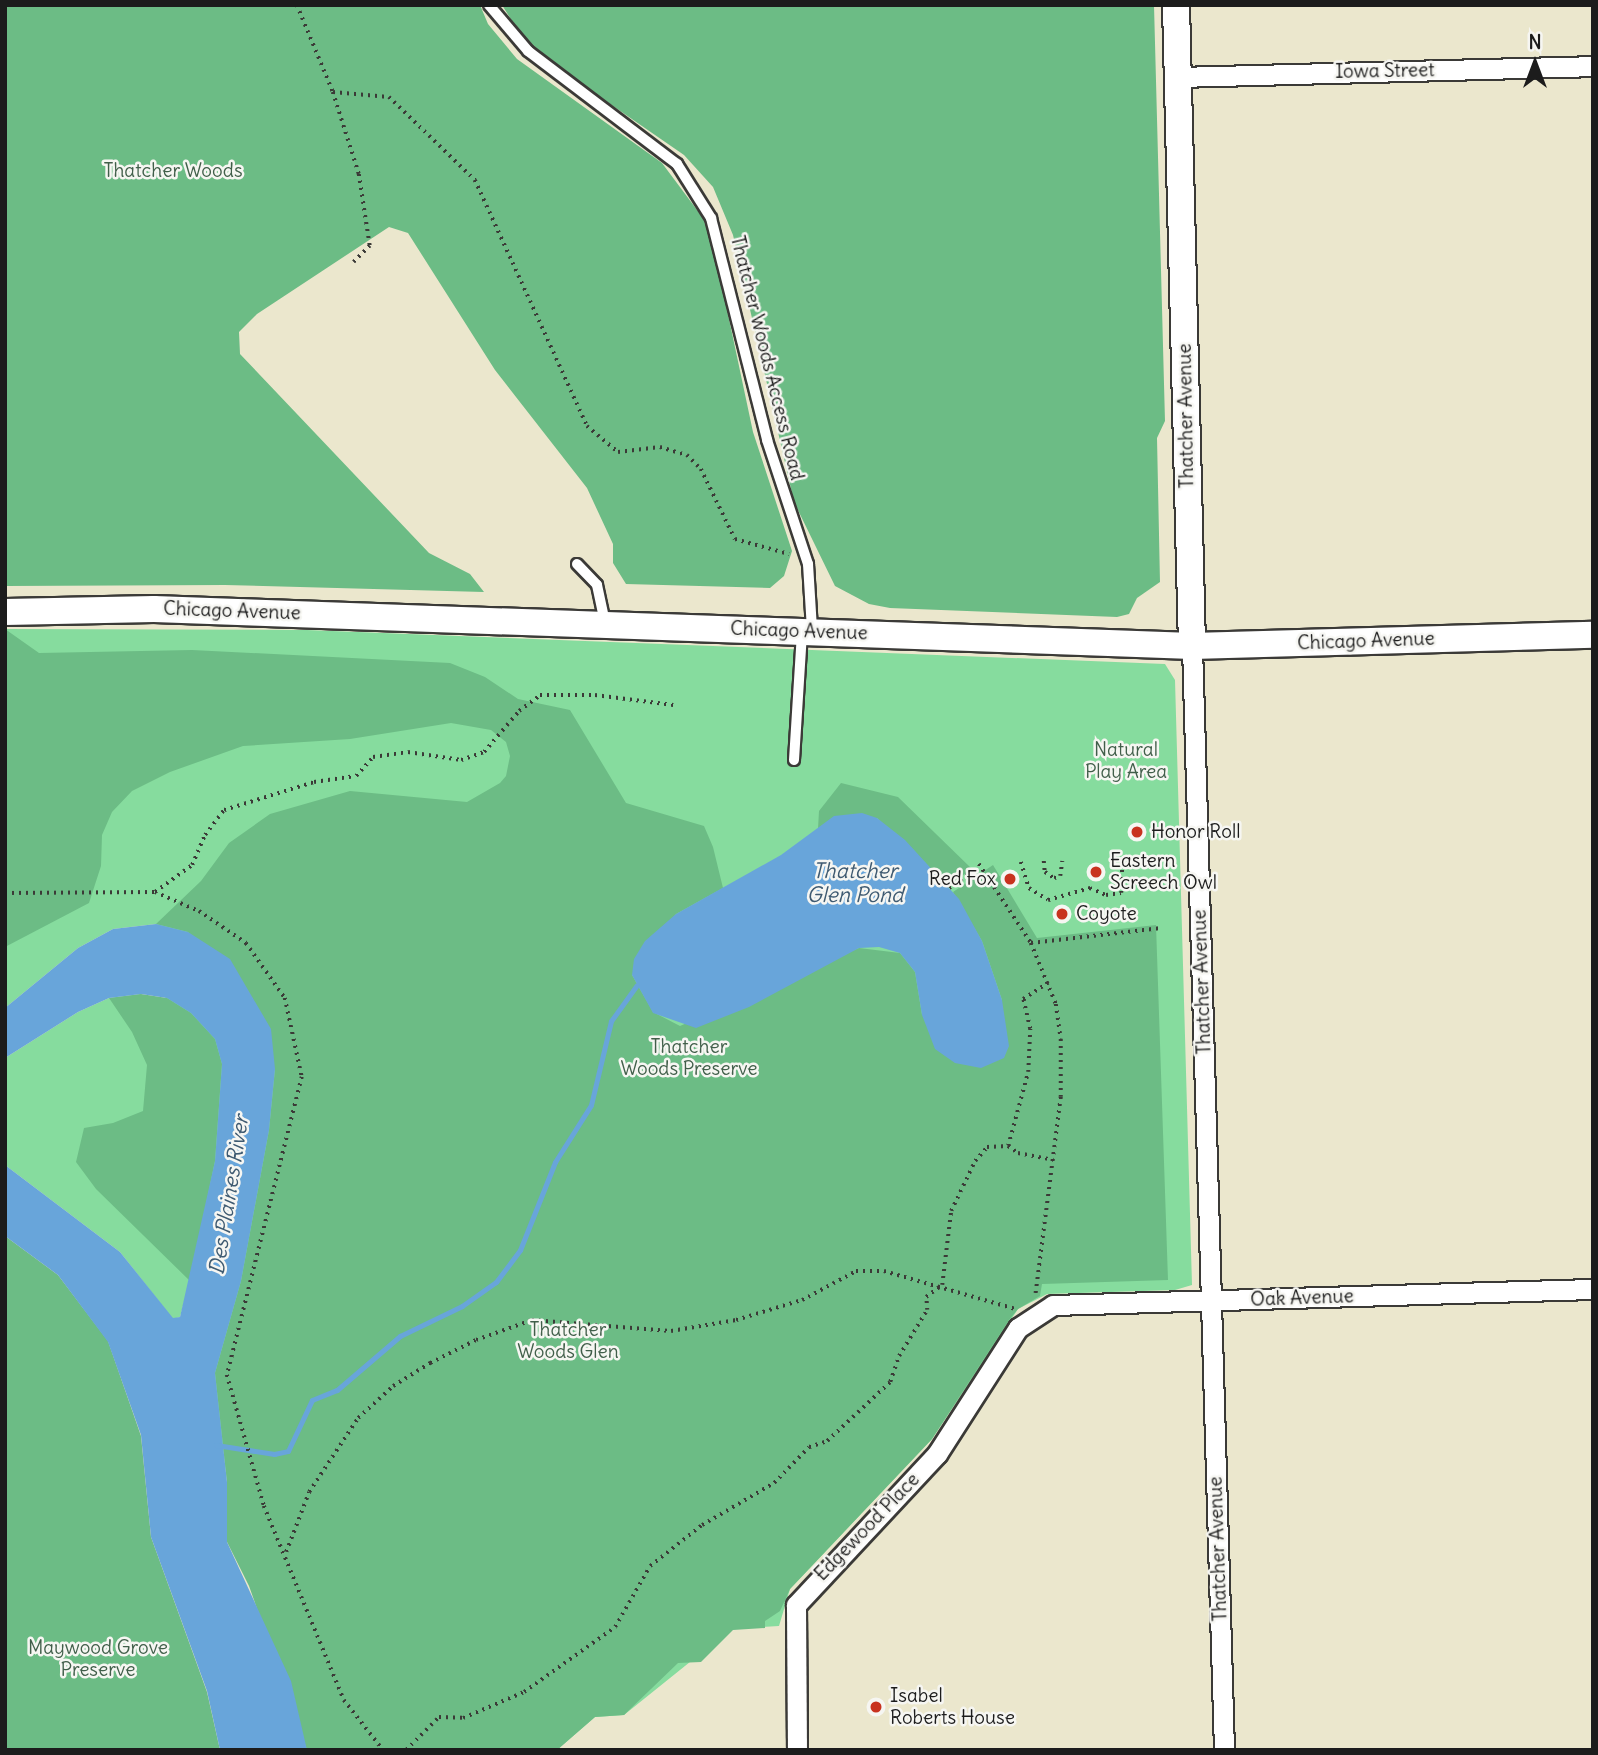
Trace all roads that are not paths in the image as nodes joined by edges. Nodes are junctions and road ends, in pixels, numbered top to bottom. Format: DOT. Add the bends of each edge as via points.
graph roads {
  1 [pos="489,5"];
  2 [pos="1176,5"];
  3 [pos="1593,66"];
  4 [pos="1178,77"];
  5 [pos="577,564"];
  6 [pos="5,612"];
  7 [pos="606,624"];
  8 [pos="807,632"];
  9 [pos="1593,635"];
  10 [pos="1192,646"];
  11 [pos="794,760"];
  12 [pos="1593,1289"];
  13 [pos="1211,1301"];
  14 [pos="1017,1328"];
  15 [pos="797,1750"];
  16 [pos="1224,1750"];
  1 -- 8 [label="lane, Thatcher Woods Access Road" via="506,32 657,146 696,188 723,251 767,440 808,564"];
  2 -- 4 [label="main road, Thatcher Avenue"];
  3 -- 4 [label="street, Iowa Street"];
  4 -- 10 [label="main road, Thatcher Avenue"];
  5 -- 7 [label="lane" via="597,585"];
  6 -- 7 [label="main road, Chicago Avenue" via="154,609"];
  7 -- 8 [label="main road, Chicago Avenue"];
  8 -- 10 [label="main road, Chicago Avenue"];
  8 -- 11 [label="lane, Thatcher Woods Access Road"];
  9 -- 10 [label="main road, Chicago Avenue"];
  10 -- 13 [label="street, Thatcher Avenue"];
  12 -- 13 [label="street, Oak Avenue"];
  13 -- 14 [label="street, Oak Avenue" via="1037,1306"];
  13 -- 16 [label="street, Thatcher Avenue"];
  14 -- 15 [label="street, Edgewood Place" via="937,1454 796,1605"];
}
